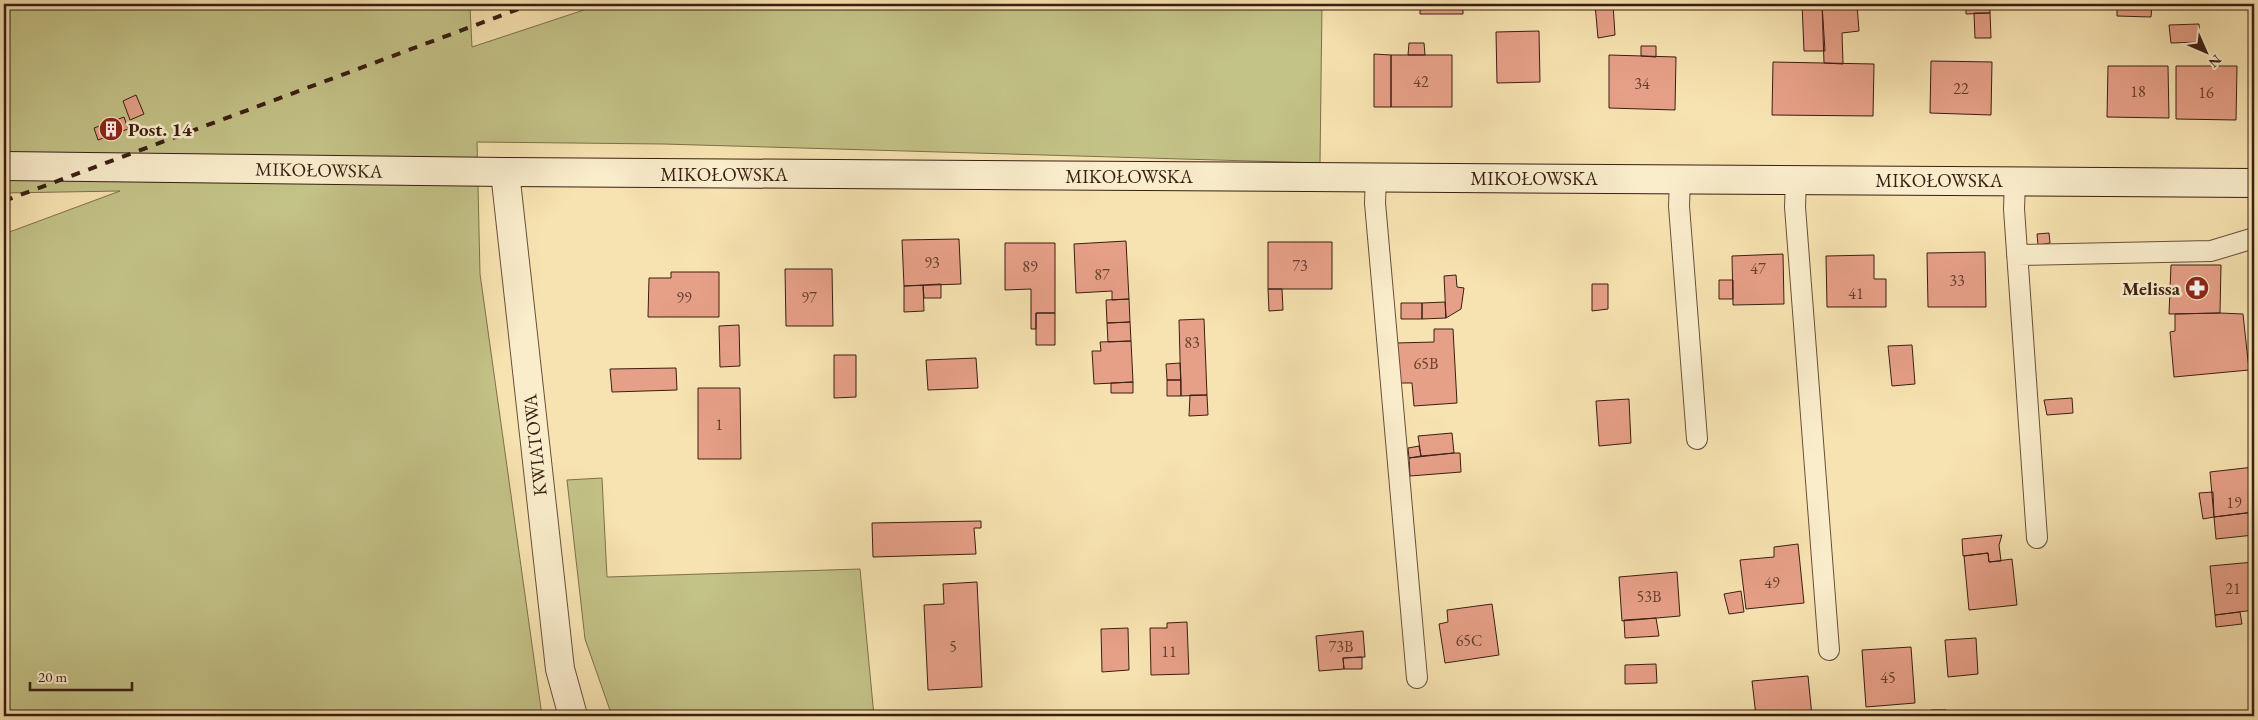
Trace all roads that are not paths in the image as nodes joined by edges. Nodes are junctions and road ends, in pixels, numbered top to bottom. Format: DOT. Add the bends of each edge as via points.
graph roads {
  1 [pos="4,166"];
  2 [pos="505,172"];
  3 [pos="1376,177"];
  4 [pos="1680,178"];
  5 [pos="1796,179"];
  6 [pos="2015,181"];
  7 [pos="2254,183"];
  8 [pos="2254,238"];
  9 [pos="2018,255"];
  10 [pos="1697,439"];
  11 [pos="2037,538"];
  12 [pos="1829,650"];
  13 [pos="1417,678"];
  14 [pos="574,716"];
  1 -- 2 [label="main road, MIKOŁOWSKA"];
  2 -- 3 [label="main road, MIKOŁOWSKA"];
  2 -- 14 [label="main road, KWIATOWA" via="560,669"];
  3 -- 4 [label="main road, MIKOŁOWSKA"];
  3 -- 13 [label="lane" via="1375,203"];
  4 -- 5 [label="main road, MIKOŁOWSKA"];
  4 -- 10 [label="lane" via="1679,206"];
  5 -- 6 [label="main road, MIKOŁOWSKA"];
  5 -- 12 [label="lane" via="1795,207"];
  6 -- 7 [label="main road, MIKOŁOWSKA"];
  6 -- 9 [label="lane"];
  8 -- 9 [label="lane" via="2211,251"];
  9 -- 11 [label="lane"];
}
